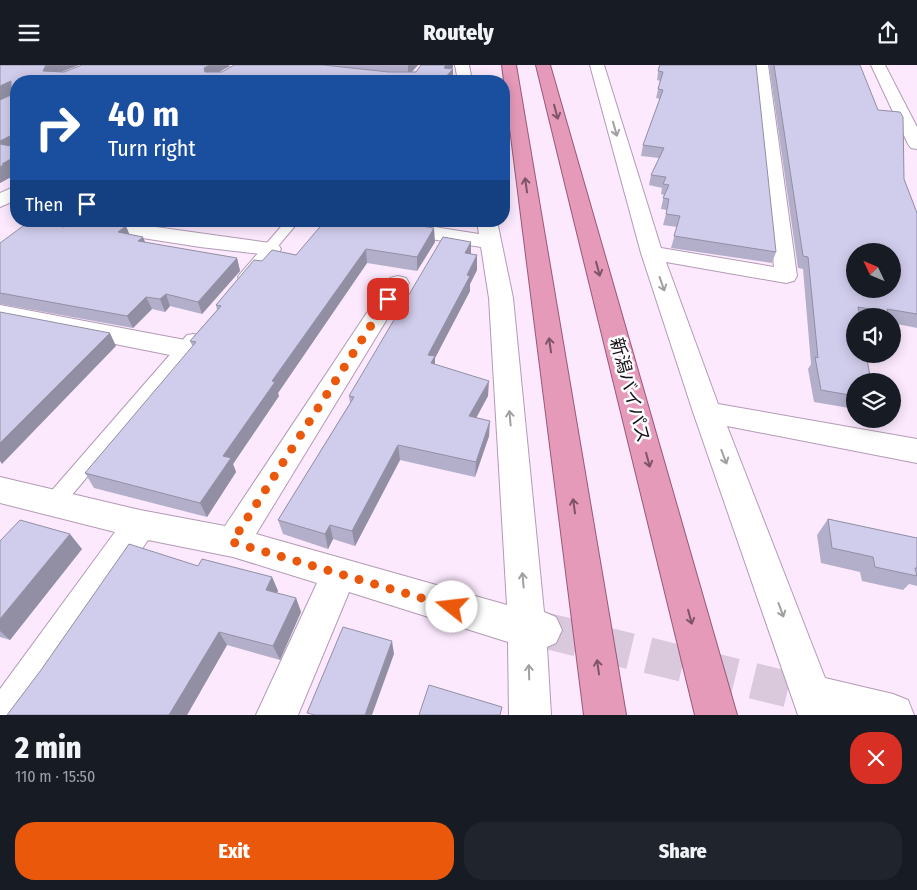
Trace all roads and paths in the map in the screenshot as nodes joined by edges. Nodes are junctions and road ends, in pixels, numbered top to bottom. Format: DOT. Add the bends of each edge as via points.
graph roads {
  1 [pos="509,65"];
  2 [pos="544,65"];
  3 [pos="597,65"];
  4 [pos="761,65"];
  5 [pos="878,65"];
  6 [pos="917,144"];
  7 [pos="110,227"];
  8 [pos="288,227"];
  9 [pos="428,227"];
  10 [pos="489,232"];
  11 [pos="270,249"];
  12 [pos="652,253"];
  13 [pos="398,283"];
  14 [pos="233,292"];
  15 [pos="0,313"];
  16 [pos="203,327"];
  17 [pos="184,349"];
  18 [pos="707,412"];
  19 [pos="917,451"];
  20 [pos="0,490"];
  21 [pos="54,502"];
  22 [pos="140,524"];
  23 [pos="232,542"];
  24 [pos="339,573"];
  25 [pos="535,629"];
  26 [pos="815,705"];
  27 [pos="6,715"];
  28 [pos="277,715"];
  29 [pos="530,715"];
  30 [pos="605,715"];
  31 [pos="716,715"];
  32 [pos="893,715"];
  30 -- 1 [label="highway, one-way"];
  2 -- 31 [label="highway, 新潟バイパス, one-way"];
  3 -- 12 [label="street, one-way"];
  4 -- 12 [label="street" via="786,276"];
  5 -- 6 [label="street"];
  7 -- 11 [label="street"];
  8 -- 11 [label="lane"];
  9 -- 10 [label="street"];
  25 -- 10 [label="street, one-way" via="501,297"];
  11 -- 14 [label="lane"];
  12 -- 18 [label="street, one-way"];
  13 -- 23 [label="street"];
  15 -- 17 [label="street"];
  16 -- 17 [label="lane"];
  17 -- 21 [label="lane"];
  18 -- 19 [label="street"];
  18 -- 26 [label="street, one-way"];
  20 -- 21 [label="street"];
  21 -- 22 [label="street"];
  22 -- 23 [label="street"];
  22 -- 27 [label="street"];
  23 -- 24 [label="street"];
  24 -- 25 [label="street"];
  24 -- 28 [label="street"];
  29 -- 25 [label="street, one-way"];
  26 -- 32 [label="street"];
}
